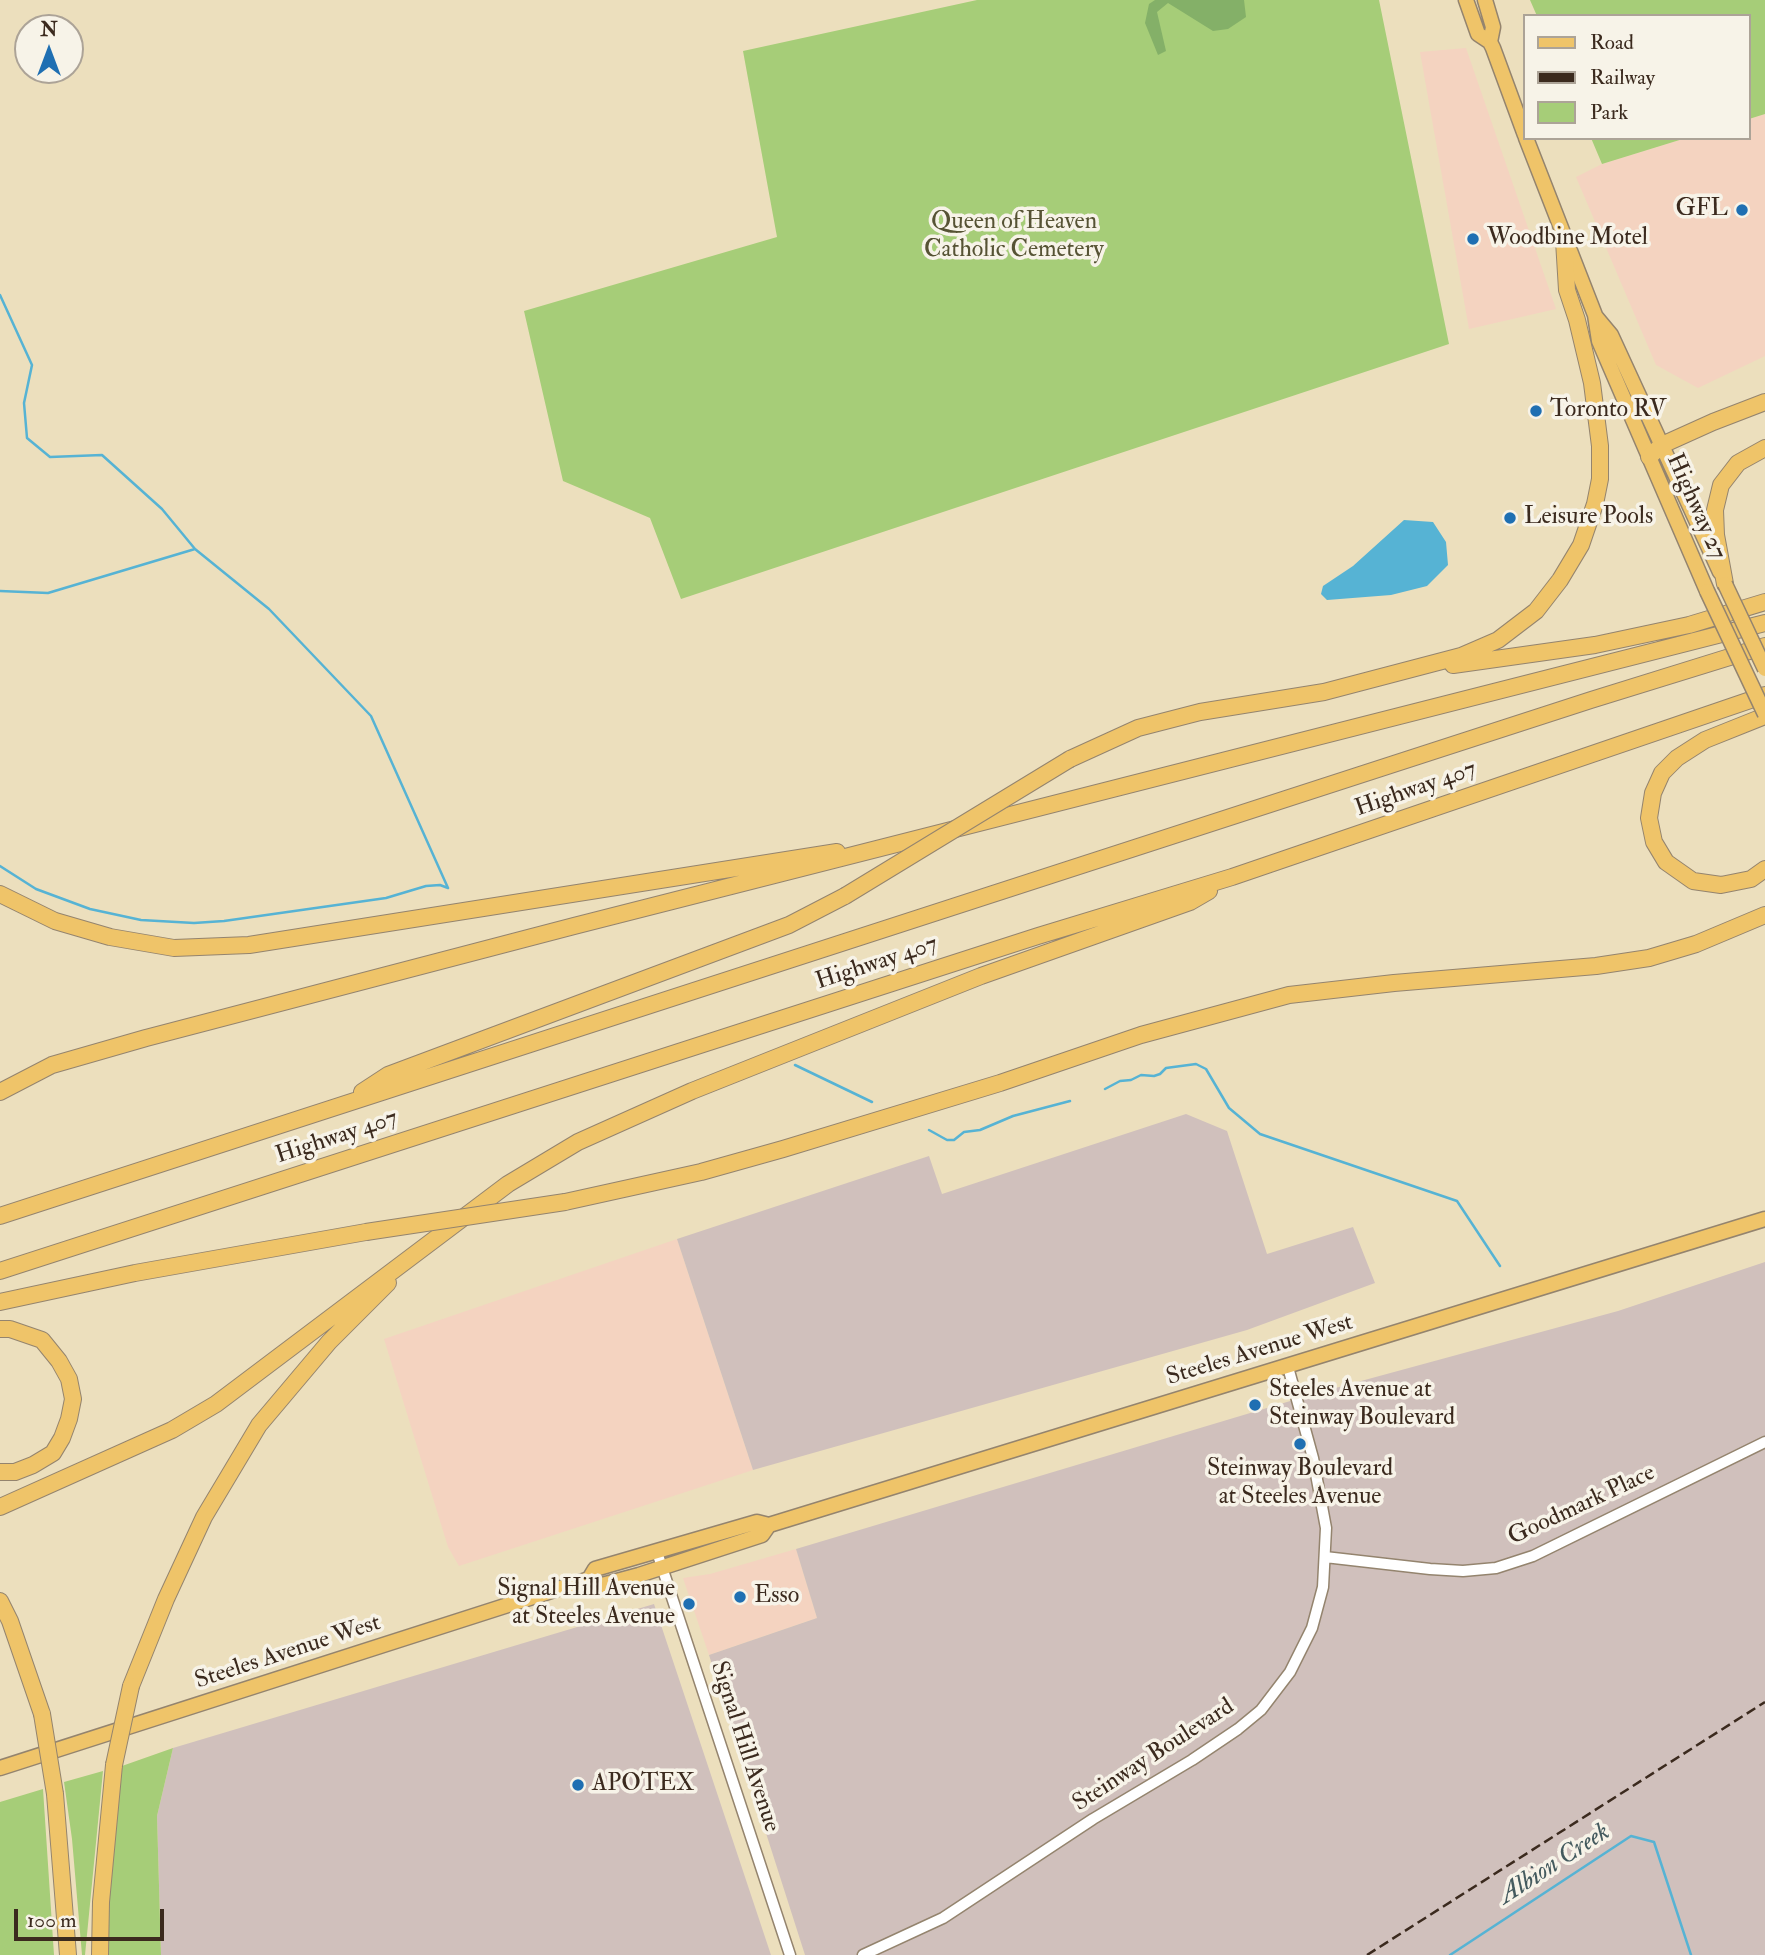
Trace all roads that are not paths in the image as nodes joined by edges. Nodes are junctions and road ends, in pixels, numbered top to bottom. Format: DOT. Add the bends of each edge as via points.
graph roads {
  1 [pos="1466,0"];
  2 [pos="1485,0"];
  3 [pos="1490,42"];
  4 [pos="1524,132"];
  5 [pos="1527,140"];
  6 [pos="1564,241"];
  7 [pos="1595,315"];
  8 [pos="1765,402"];
  9 [pos="1662,445"];
  10 [pos="1765,448"];
  11 [pos="1648,457"];
  12 [pos="1725,584"];
  13 [pos="1765,602"];
  14 [pos="1765,622"];
  15 [pos="1765,646"];
  16 [pos="1765,669"];
  17 [pos="1409,671"];
  18 [pos="1765,695"];
  19 [pos="1765,715"];
  20 [pos="878,850"];
  21 [pos="1765,869"];
  22 [pos="1232,877"];
  23 [pos="0,894"];
  24 [pos="1765,915"];
  25 [pos="0,1092"];
  26 [pos="346,1103"];
  27 [pos="0,1216"];
  28 [pos="1765,1219"];
  29 [pos="410,1257"];
  30 [pos="0,1271"];
  31 [pos="0,1302"];
  32 [pos="0,1329"];
  33 [pos="1288,1367"];
  34 [pos="1765,1442"];
  35 [pos="0,1472"];
  36 [pos="0,1507"];
  37 [pos="1325,1557"];
  38 [pos="659,1559"];
  39 [pos="0,1601"];
  40 [pos="0,1768"];
  41 [pos="68,1955"];
  42 [pos="100,1955"];
  43 [pos="790,1955"];
  44 [pos="863,1955"];
  1 -- 3 [label="main road, Highway 27" via="1478,34"];
  2 -- 3 [label="main road, Highway 27" via="1493,27"];
  3 -- 4 [label="main road, Highway 27"];
  5 -- 6 [label="main road, Highway 27"];
  6 -- 7 [label="main road, Highway 27"];
  6 -- 17 [label="highway" via="1567,290 1592,383 1600,446 1598,491 1581,545 1536,611 1498,640"];
  7 -- 9 [label="main road, Highway 27" via="1612,335"];
  7 -- 11 [label="main road, Highway 27" via="1599,341"];
  8 -- 9 [label="highway"];
  9 -- 11 [label="highway"];
  9 -- 12 [label="main road, Highway 27"];
  10 -- 12 [label="highway" via="1738,463 1721,485 1716,535"];
  11 -- 19 [label="main road, Highway 27, bridge"];
  12 -- 16 [label="main road, Highway 27, bridge"];
  13 -- 17 [label="highway" via="1689,625 1595,645"];
  14 -- 20 [label="highway"];
  15 -- 26 [label="highway, Highway 407"];
  17 -- 26 [label="highway, bridge" via="1138,728 1070,759 845,896 789,925 388,1075"];
  18 -- 22 [label="highway, Highway 407"];
  19 -- 21 [label="highway" via="1705,740 1677,758 1662,773 1649,818 1654,842 1666,862 1693,881 1721,885 1751,879"];
  20 -- 23 [label="highway" via="822,853 249,945 174,948 110,937 55,921"];
  20 -- 25 [label="highway" via="146,1038 52,1065"];
  22 -- 29 [label="highway" via="1190,902 981,976 692,1091 578,1142 508,1184"];
  22 -- 30 [label="highway, Highway 407"];
  24 -- 31 [label="highway, bridge" via="1648,958 1289,995 1141,1035 1000,1083 701,1172 565,1202 366,1232"];
  26 -- 27 [label="highway, Highway 407"];
  28 -- 33 [label="main road, Steeles Avenue West"];
  29 -- 36 [label="highway" via="216,1404 172,1430"];
  29 -- 42 [label="highway, bridge" via="259,1425 204,1517 166,1599 131,1686 114,1765"];
  32 -- 35 [label="highway" via="42,1340 69,1379 73,1399 53,1452 15,1472"];
  33 -- 37 [label="street, Steinway Boulevard" via="1319,1485"];
  33 -- 38 [label="main road, Steeles Avenue West" via="769,1525 762,1535"];
  34 -- 37 [label="street, Goodmark Place" via="1533,1556 1496,1568 1441,1570"];
  37 -- 44 [label="street, Steinway Boulevard" via="1312,1628 1290,1672 1261,1710 1192,1760 943,1918"];
  38 -- 40 [label="main road, Steeles Avenue West" via="602,1585 589,1579"];
  38 -- 43 [label="street, Signal Hill Avenue"];
  39 -- 41 [label="highway, bridge" via="42,1714 55,1794"];
}
